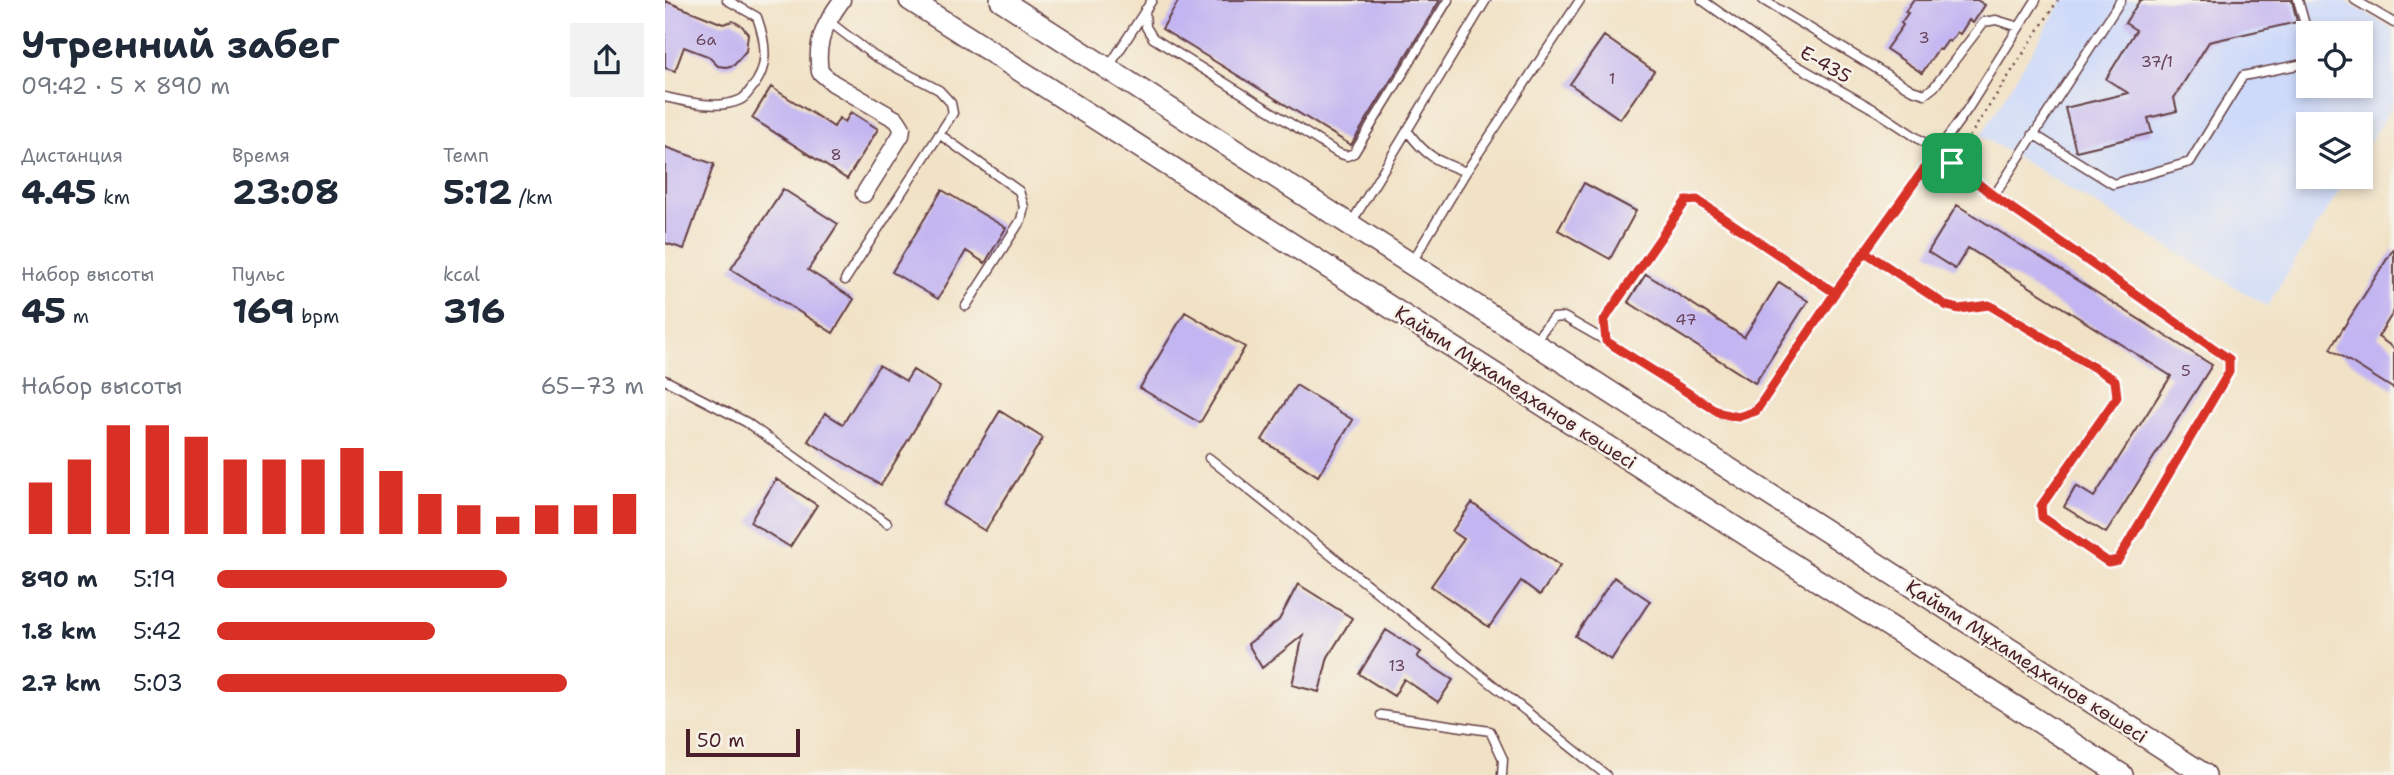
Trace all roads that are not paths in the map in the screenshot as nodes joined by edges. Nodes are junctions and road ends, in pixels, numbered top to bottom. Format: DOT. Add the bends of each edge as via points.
graph roads {
  1 [pos="727,0"];
  2 [pos="842,0"];
  3 [pos="910,0"];
  4 [pos="1001,0"];
  5 [pos="1152,0"];
  6 [pos="1448,0"];
  7 [pos="1486,0"];
  8 [pos="1580,0"];
  9 [pos="1702,0"];
  10 [pos="1763,0"];
  11 [pos="2036,0"];
  12 [pos="2121,0"];
  13 [pos="2298,0"];
  14 [pos="2355,0"];
  15 [pos="1145,10"];
  16 [pos="827,20"];
  17 [pos="2304,21"];
  18 [pos="2394,23"];
  19 [pos="2019,27"];
  20 [pos="2296,65"];
  21 [pos="1108,69"];
  22 [pos="665,97"];
  23 [pos="1407,130"];
  24 [pos="939,134"];
  25 [pos="2033,134"];
  26 [pos="1937,151"];
  27 [pos="1466,172"];
  28 [pos="864,194"];
  29 [pos="1994,196"];
  30 [pos="1350,225"];
  31 [pos="1865,252"];
  32 [pos="1411,264"];
  33 [pos="845,280"];
  34 [pos="1835,293"];
  35 [pos="966,306"];
  36 [pos="1606,341"];
  37 [pos="1532,343"];
  38 [pos="665,380"];
  39 [pos="1209,458"];
  40 [pos="887,523"];
  41 [pos="1381,715"];
  42 [pos="1502,775"];
  43 [pos="1607,775"];
  44 [pos="2122,775"];
  45 [pos="2204,775"];
  1 -- 22 [label="lane" via="757,18 765,62 757,82 742,99 726,104"];
  2 -- 16 [label="street"];
  3 -- 44 [label="main road, Қайым Мұхамедханов көшесі"];
  4 -- 21 [label="main road, Қайым Мұхамедханов көшесі"];
  5 -- 15 [label="lane"];
  6 -- 15 [label="lane" via="1354,153 1347,156 1153,38 1146,27"];
  7 -- 23 [label="lane"];
  8 -- 27 [label="lane"];
  9 -- 26 [label="lane, Е-435" via="1782,57"];
  10 -- 19 [label="lane" via="1925,94 1984,22 1996,19"];
  11 -- 19 [label="lane"];
  12 -- 25 [label="lane"];
  13 -- 17 [label="lane"];
  14 -- 18 [label="lane"];
  15 -- 21 [label="lane"];
  16 -- 24 [label="lane" via="874,55 939,90 953,113"];
  16 -- 28 [label="street" via="817,58 820,72 902,128"];
  19 -- 26 [label="lane"];
  20 -- 25 [label="lane" via="2243,76 2190,162 2113,184"];
  21 -- 30 [label="main road, Қайым Мұхамедханов көшесі"];
  23 -- 27 [label="lane" via="1430,157"];
  23 -- 30 [label="lane"];
  24 -- 33 [label="lane"];
  24 -- 35 [label="lane" via="1019,191 1024,207 1021,220"];
  25 -- 29 [label="lane"];
  26 -- 29 [label="lane, Е-435"];
  26 -- 31 [label="lane"];
  27 -- 32 [label="lane"];
  29 -- 31 [label="lane, Е-435" via="2229,359 2229,372 2118,560 2108,562 2042,517 2041,506 2117,397 2115,380 1989,305 1947,306"];
  30 -- 32 [label="main road, Қайым Мұхамедханов көшесі"];
  31 -- 34 [label="lane"];
  32 -- 37 [label="main road, Қайым Мұхамедханов көшесі"];
  34 -- 36 [label="lane" via="1756,411 1738,417 1720,413"];
  34 -- 36 [label="lane" via="1697,200 1686,201 1604,321"];
  36 -- 37 [label="lane" via="1564,317 1553,318"];
  37 -- 45 [label="main road, Қайым Мұхамедханов көшесі"];
  38 -- 40 [label="lane" via="746,422"];
  39 -- 43 [label="lane"];
  41 -- 42 [label="lane" via="1490,731 1503,759"];
}
